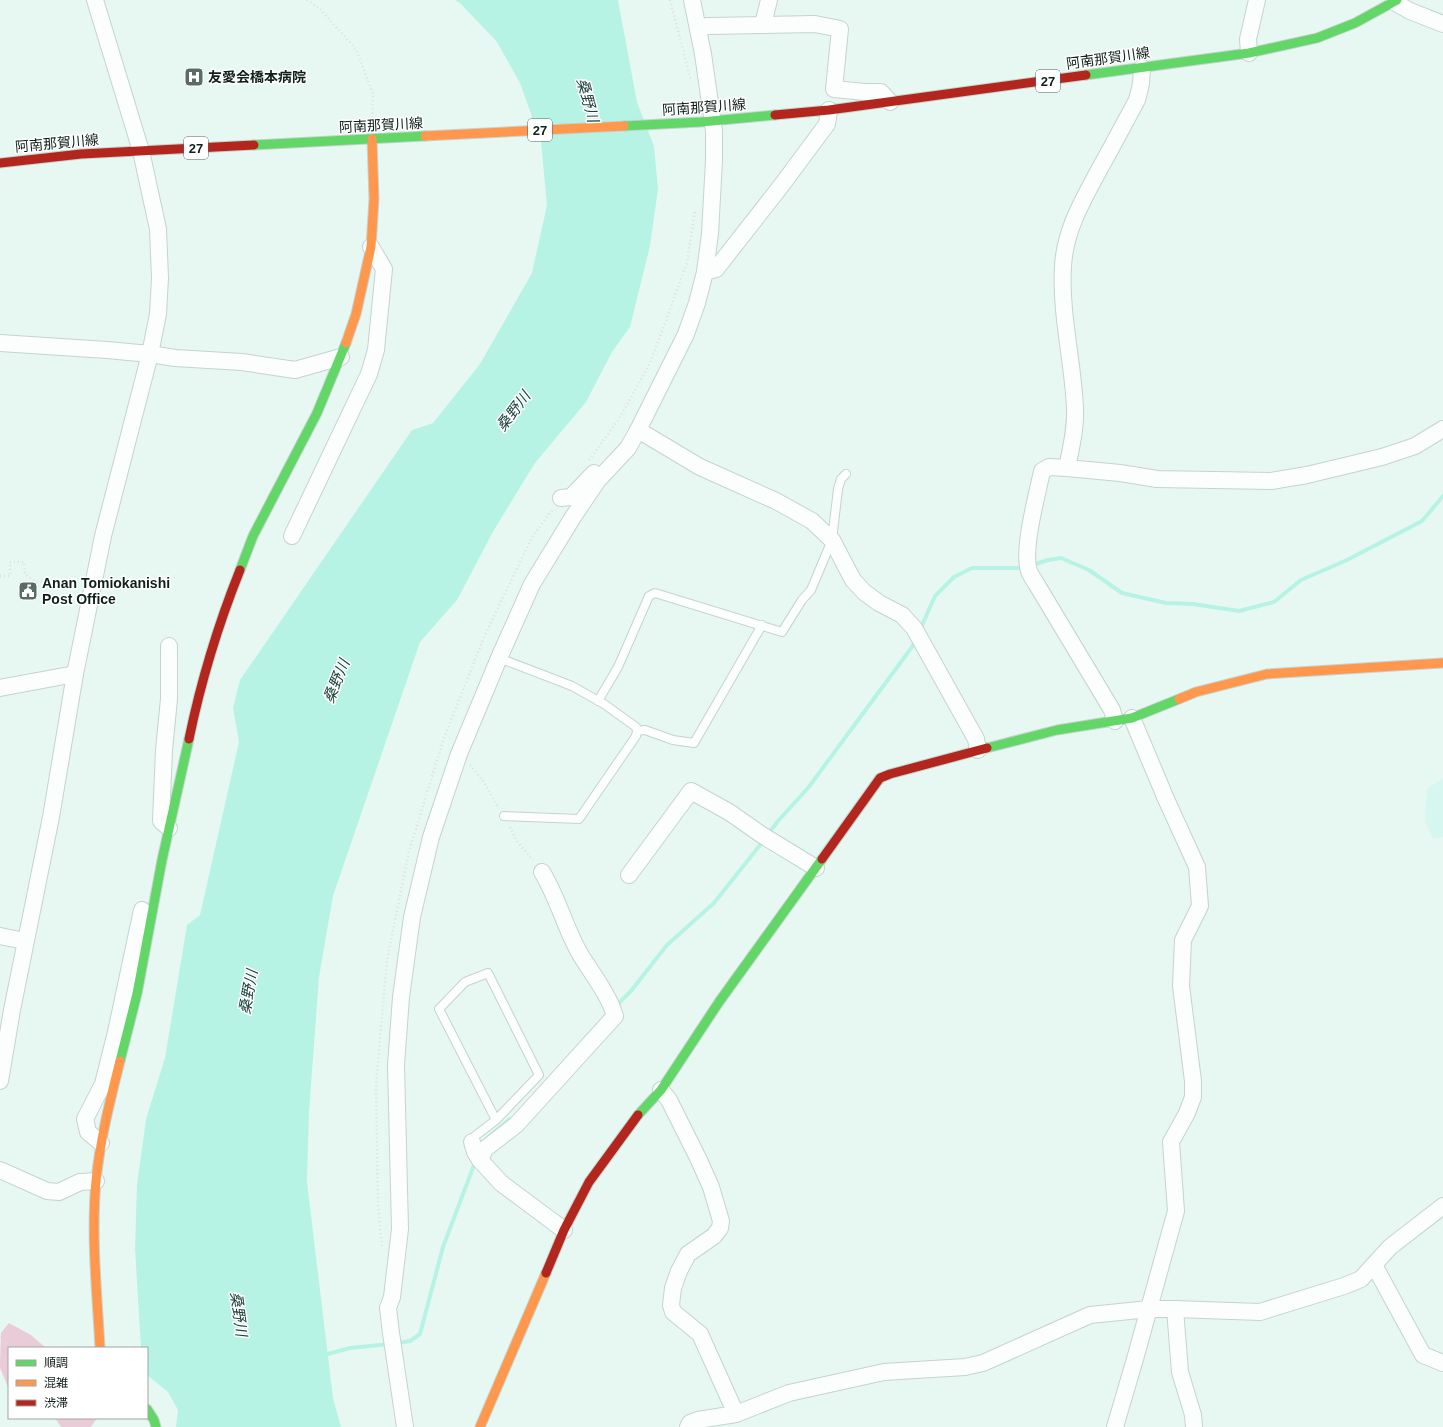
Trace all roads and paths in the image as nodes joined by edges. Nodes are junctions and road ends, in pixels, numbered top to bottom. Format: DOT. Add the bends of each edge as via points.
graph roads {
  1 [pos="95,0"];
  2 [pos="307,0"];
  3 [pos="670,0"];
  4 [pos="692,0"];
  5 [pos="769,0"];
  6 [pos="1257,0"];
  7 [pos="1396,1"];
  8 [pos="763,24"];
  9 [pos="1443,24"];
  10 [pos="698,28"];
  11 [pos="1249,53"];
  12 [pos="1142,68"];
  13 [pos="691,84"];
  14 [pos="890,102"];
  15 [pos="829,110"];
  16 [pos="713,120"];
  17 [pos="372,139"];
  18 [pos="141,151"];
  19 [pos="0,163"];
  20 [pos="695,209"];
  21 [pos="371,247"];
  22 [pos="705,272"];
  23 [pos="0,343"];
  24 [pos="150,354"];
  25 [pos="341,357"];
  26 [pos="1443,429"];
  27 [pos="638,430"];
  28 [pos="588,462"];
  29 [pos="1068,468"];
  30 [pos="846,474"];
  31 [pos="562,498"];
  32 [pos="292,536"];
  33 [pos="832,540"];
  34 [pos="0,576"];
  35 [pos="92,587"];
  36 [pos="762,625"];
  37 [pos="169,646"];
  38 [pos="499,658"];
  39 [pos="1443,663"];
  40 [pos="75,674"];
  41 [pos="0,688"];
  42 [pos="598,701"];
  43 [pos="1132,718"];
  44 [pos="1115,721"];
  45 [pos="637,731"];
  46 [pos="978,750"];
  47 [pos="504,816"];
  48 [pos="165,824"];
  49 [pos="816,868"];
  50 [pos="542,872"];
  51 [pos="629,875"];
  52 [pos="0,936"];
  53 [pos="25,941"];
  54 [pos="0,1081"];
  55 [pos="661,1090"];
  56 [pos="496,1120"];
  57 [pos="472,1142"];
  58 [pos="101,1143"];
  59 [pos="480,1160"];
  60 [pos="0,1170"];
  61 [pos="96,1182"];
  62 [pos="1443,1206"];
  63 [pos="564,1230"];
  64 [pos="383,1252"];
  65 [pos="1374,1265"];
  66 [pos="1149,1309"];
  67 [pos="1175,1309"];
  68 [pos="0,1337"];
  69 [pos="8,1347"];
  70 [pos="100,1347"];
  71 [pos="1443,1363"];
  72 [pos="148,1411"];
  73 [pos="731,1419"];
  74 [pos="156,1427"];
  75 [pos="405,1427"];
  76 [pos="480,1427"];
  77 [pos="688,1427"];
  78 [pos="1115,1427"];
  79 [pos="1194,1427"];
  1 -- 18 [label="street"];
  2 -- 17 [label="path" via="320,9 356,49 373,94"];
  3 -- 13 [label="path"];
  4 -- 10 [label="street"];
  5 -- 8 [label="street"];
  6 -- 11 [label="street" via="1248,40"];
  7 -- 9 [label="street" via="1410,11"];
  7 -- 11 [label="street, 阿南那賀川線 / 27" via="1355,24 1317,38"];
  8 -- 10 [label="street"];
  8 -- 14 [label="street" via="816,24 840,29 834,89 881,92"];
  10 -- 16 [label="street"];
  11 -- 12 [label="street, 阿南那賀川線 / 27"];
  12 -- 14 [label="street, 阿南那賀川線 / 27"];
  12 -- 29 [label="street" via="1137,100 1084,199 1067,240 1063,265 1064,295 1075,408 1075,427"];
  14 -- 15 [label="street, 阿南那賀川線 / 27"];
  15 -- 16 [label="street, 阿南那賀川線 / 27"];
  15 -- 22 [label="street" via="828,124 781,186 716,269"];
  16 -- 17 [label="street, 阿南那賀川線 / 27"];
  16 -- 22 [label="street" via="714,160"];
  17 -- 18 [label="street, 阿南那賀川線 / 27"];
  17 -- 21 [label="street" via="374,199"];
  18 -- 19 [label="street, 阿南那賀川線 / 27" via="81,154"];
  18 -- 24 [label="street" via="158,229 158,314"];
  20 -- 28 [label="path" via="687,262 650,363 618,419"];
  21 -- 25 [label="street" via="356,314"];
  21 -- 32 [label="street" via="384,269 376,350 369,374"];
  22 -- 27 [label="street" via="686,334"];
  23 -- 24 [label="street"];
  24 -- 25 [label="street" via="242,362 295,370"];
  24 -- 35 [label="street"];
  25 -- 48 [label="street" via="317,414 252,536 224,610 199,692"];
  26 -- 29 [label="street" via="1415,446 1382,457 1271,481 1157,479"];
  27 -- 31 [label="street" via="571,497"];
  27 -- 33 [label="street" via="700,467 782,504 812,521"];
  27 -- 38 [label="street" via="628,448 598,480 532,584"];
  29 -- 44 [label="street" via="1049,467 1042,472 1030,531 1030,571 1112,710"];
  30 -- 33 [label="lane" via="841,479 838,489"];
  31 -- 64 [label="path" via="532,537 484,637 444,738 409,851 387,960 376,1084 378,1205"];
  33 -- 36 [label="lane" via="811,590 782,632"];
  33 -- 46 [label="street" via="853,580 864,592 902,615 914,628 976,739"];
  34 -- 35 [label="path" via="10,576 10,562 24,562 25,574 35,581"];
  35 -- 40 [label="street"];
  36 -- 42 [label="lane" via="655,593 649,596 618,667"];
  36 -- 45 [label="lane" via="694,742 673,740 646,730"];
  37 -- 48 [label="street" via="169,699 164,750"];
  38 -- 42 [label="lane" via="572,686"];
  38 -- 75 [label="street" via="459,754 431,837 412,917 401,997 396,1065 400,1229 392,1297 388,1308"];
  39 -- 43 [label="street" via="1267,674 1196,692"];
  40 -- 41 [label="street"];
  40 -- 53 [label="street" via="51,817"];
  42 -- 45 [label="lane" via="636,727"];
  43 -- 44 [label="street"];
  43 -- 66 [label="street" via="1197,868 1200,906 1183,940 1181,986 1193,1097 1188,1113 1171,1142 1176,1211"];
  44 -- 46 [label="street" via="1057,730"];
  45 -- 47 [label="lane" via="579,819"];
  46 -- 49 [label="street" via="880,778"];
  48 -- 58 [label="street" via="105,1077 85,1119 88,1132"];
  49 -- 51 [label="street" via="729,812 691,791"];
  49 -- 55 [label="street" via="719,1002"];
  50 -- 59 [label="street" via="552,888 580,953 604,990 614,1016 516,1125 485,1149"];
  52 -- 53 [label="street"];
  53 -- 54 [label="street"];
  55 -- 63 [label="street" via="641,1111 589,1182"];
  55 -- 73 [label="street" via="669,1100 698,1158 711,1187 721,1221 720,1228 714,1236 688,1254 673,1288 671,1305 673,1312 700,1334"];
  56 -- 56 [label="lane" via="439,1008 465,982 488,973 539,1075"];
  56 -- 57 [label="lane" via="475,1136"];
  57 -- 59 [label="street"];
  58 -- 61 [label="street"];
  59 -- 63 [label="street" via="501,1183"];
  60 -- 61 [label="street" via="47,1191 59,1192 80,1182"];
  61 -- 70 [label="street" via="94,1236"];
  62 -- 65 [label="street" via="1390,1247"];
  63 -- 76 [label="street"];
  65 -- 67 [label="street" via="1361,1280 1260,1312"];
  65 -- 71 [label="street" via="1422,1354"];
  66 -- 67 [label="street"];
  66 -- 73 [label="street" via="1090,1315 983,1363 965,1367 884,1372 789,1393"];
  66 -- 78 [label="street"];
  67 -- 79 [label="street" via="1180,1372"];
  68 -- 69 [label="path"];
  72 -- 74 [label="street"];
  73 -- 77 [label="street" via="698,1420 690,1423"];
}
